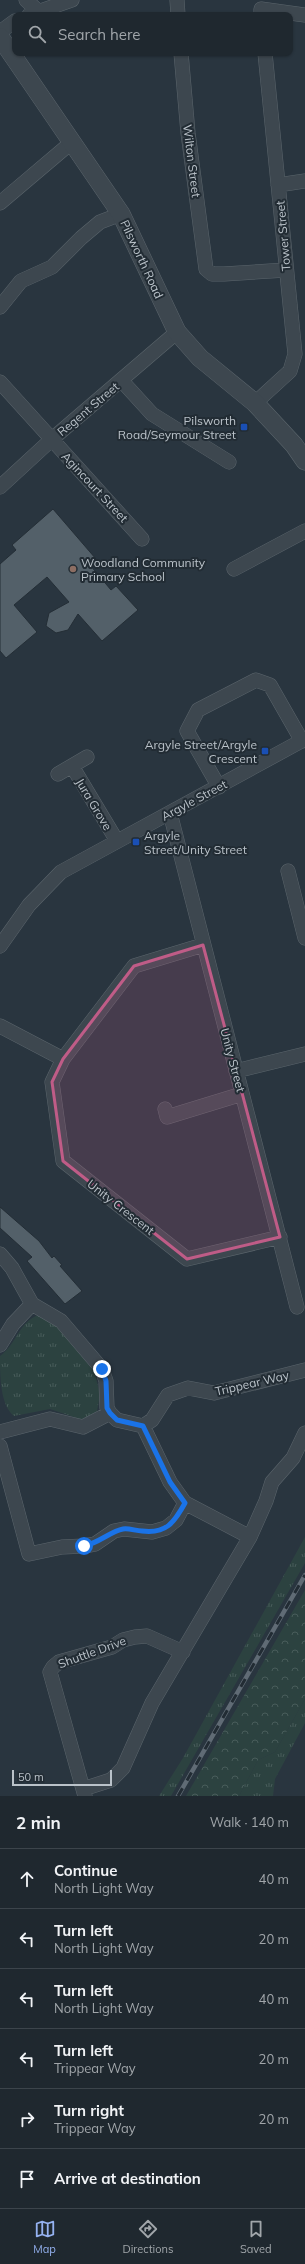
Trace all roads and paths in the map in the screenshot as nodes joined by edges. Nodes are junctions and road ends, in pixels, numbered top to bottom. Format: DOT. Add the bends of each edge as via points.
graph roads {
  1 [pos="26,0"];
  2 [pos="72,0"];
  3 [pos="176,0"];
  4 [pos="33,12"];
  5 [pos="37,12"];
  6 [pos="178,12"];
  7 [pos="293,14"];
  8 [pos="305,15"];
  9 [pos="12,23"];
  10 [pos="0,32"];
  11 [pos="0,37"];
  12 [pos="12,54"];
  13 [pos="13,56"];
  14 [pos="181,56"];
  15 [pos="265,56"];
  16 [pos="72,142"];
  17 [pos="305,181"];
  18 [pos="278,185"];
  19 [pos="0,203"];
  20 [pos="121,214"];
  21 [pos="286,270"];
  22 [pos="0,307"];
  23 [pos="177,332"];
  24 [pos="300,342"];
  25 [pos="121,380"];
  26 [pos="0,382"];
  27 [pos="255,403"];
  28 [pos="51,440"];
  29 [pos="305,461"];
  30 [pos="229,462"];
  31 [pos="0,487"];
  32 [pos="305,531"];
  33 [pos="142,539"];
  34 [pos="234,569"];
  35 [pos="304,740"];
  36 [pos="87,757"];
  37 [pos="72,766"];
  38 [pos="58,774"];
  39 [pos="219,787"];
  40 [pos="170,813"];
  41 [pos="117,841"];
  42 [pos="288,871"];
  43 [pos="305,938"];
  44 [pos="203,945"];
  45 [pos="0,946"];
  46 [pos="0,1026"];
  47 [pos="305,1054"];
  48 [pos="63,1059"];
  49 [pos="236,1071"];
  50 [pos="242,1094"];
  51 [pos="165,1109"];
  52 [pos="280,1237"];
  53 [pos="0,1254"];
  54 [pos="32,1304"];
  55 [pos="298,1307"];
  56 [pos="0,1345"];
  57 [pos="305,1370"];
  58 [pos="110,1413"];
  59 [pos="143,1426"];
  60 [pos="0,1432"];
  61 [pos="305,1433"];
  62 [pos="0,1446"];
  63 [pos="185,1503"];
  64 [pos="250,1537"];
  65 [pos="183,1652"];
  66 [pos="84,1792"];
  1 -- 4 [label="street"];
  2 -- 5 [label="street"];
  3 -- 6 [label="street"];
  7 -- 8 [label="street"];
  9 -- 10 [label="street"];
  11 -- 12 [label="street, Pilsworth Road"];
  13 -- 16 [label="street, Pilsworth Road"];
  14 -- 21 [label="street, Wilton Street" via="188,133 206,269 212,274"];
  15 -- 18 [label="street, Tower Street"];
  16 -- 19 [label="street"];
  16 -- 20 [label="street, Pilsworth Road"];
  17 -- 18 [label="street"];
  18 -- 21 [label="street, Tower Street"];
  20 -- 22 [label="street" via="100,222 52,266 21,281"];
  20 -- 23 [label="street, Pilsworth Road"];
  21 -- 24 [label="street, Tower Street"];
  23 -- 25 [label="street, Regent Street"];
  23 -- 27 [label="street, Pilsworth Road" via="200,358"];
  24 -- 27 [label="street, Tower Street" via="290,371"];
  25 -- 28 [label="street, Regent Street"];
  25 -- 30 [label="street" via="152,414"];
  26 -- 28 [label="street, Agincourt Street"];
  27 -- 29 [label="street, Pilsworth Road" via="294,445"];
  28 -- 31 [label="street, Regent Street"];
  28 -- 33 [label="street, Agincourt Street"];
  32 -- 34 [label="street"];
  35 -- 39 [label="street, Argyle Street"];
  35 -- 39 [label="street" via="270,685 256,680 198,710 187,731"];
  36 -- 37 [label="street, Jura Grove"];
  37 -- 38 [label="street, Jura Grove"];
  37 -- 41 [label="street, Jura Grove"];
  39 -- 40 [label="street, Argyle Street"];
  40 -- 41 [label="street, Argyle Street"];
  40 -- 44 [label="street, Unity Street"];
  41 -- 45 [label="street, Argyle Street" via="61,872 29,906"];
  42 -- 43 [label="street"];
  44 -- 48 [label="street, Unity Crescent" via="134,966"];
  44 -- 49 [label="street, Unity Street"];
  46 -- 48 [label="street"];
  47 -- 49 [label="street"];
  48 -- 52 [label="street, Unity Crescent" via="52,1082 63,1161 187,1259"];
  49 -- 50 [label="street, Unity Street"];
  50 -- 51 [label="street" via="167,1117"];
  50 -- 52 [label="street, Unity Street"];
  52 -- 55 [label="street, Unity Street"];
  53 -- 54 [label="street" via="12,1268"];
  54 -- 56 [label="street"];
  54 -- 58 [label="street" via="61,1320 102,1369 106,1381 107,1408"];
  57 -- 59 [label="street, Trippear Way" via="214,1393 188,1388 168,1395 152,1420"];
  58 -- 59 [label="street" via="117,1420"];
  58 -- 60 [label="street" via="83,1427 50,1420"];
  59 -- 63 [label="street" via="170,1482"];
  61 -- 64 [label="street, Shuttle Drive" via="294,1458 272,1482"];
  62 -- 63 [label="street" via="29,1554 95,1544 114,1531 124,1529 152,1532 166,1528 176,1520"];
  63 -- 64 [label="street"];
  64 -- 65 [label="street, Shuttle Drive"];
  65 -- 66 [label="street, Shuttle Drive" via="152,1703 123,1768 110,1780"];
  65 -- 66 [label="street, Shuttle Drive" via="147,1636 135,1636 112,1647 59,1662 53,1667 50,1672"];
}
